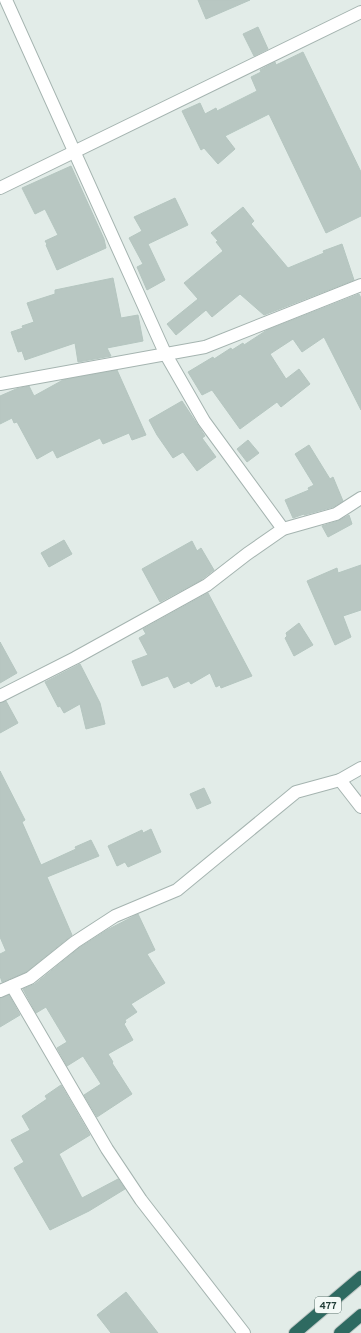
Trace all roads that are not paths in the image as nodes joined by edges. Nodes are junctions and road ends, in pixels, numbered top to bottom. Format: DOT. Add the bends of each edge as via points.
graph roads {
  1 [pos="6,0"];
  2 [pos="361,12"];
  3 [pos="75,152"];
  4 [pos="0,188"];
  5 [pos="361,285"];
  6 [pos="165,353"];
  7 [pos="0,384"];
  8 [pos="361,498"];
  9 [pos="283,529"];
  10 [pos="0,696"];
  11 [pos="361,768"];
  12 [pos="340,780"];
  13 [pos="361,806"];
  14 [pos="12,986"];
  15 [pos="0,992"];
  16 [pos="361,1277"];
  17 [pos="361,1315"];
  18 [pos="241,1332"];
  19 [pos="295,1333"];
  20 [pos="340,1333"];
  1 -- 3 [label="street"];
  2 -- 3 [label="street"];
  3 -- 4 [label="street"];
  3 -- 6 [label="street"];
  5 -- 6 [label="street" via="205,347"];
  6 -- 7 [label="street"];
  6 -- 9 [label="street" via="204,421"];
  8 -- 9 [label="street" via="336,514"];
  9 -- 10 [label="street" via="207,585"];
  11 -- 12 [label="street"];
  12 -- 13 [label="street"];
  12 -- 14 [label="street" via="296,792 177,890 115,916 75,942 30,978"];
  14 -- 15 [label="street"];
  14 -- 18 [label="street" via="107,1149 141,1200"];
  16 -- 19 [label="highway, 477"];
  17 -- 20 [label="highway, 477"];
}
